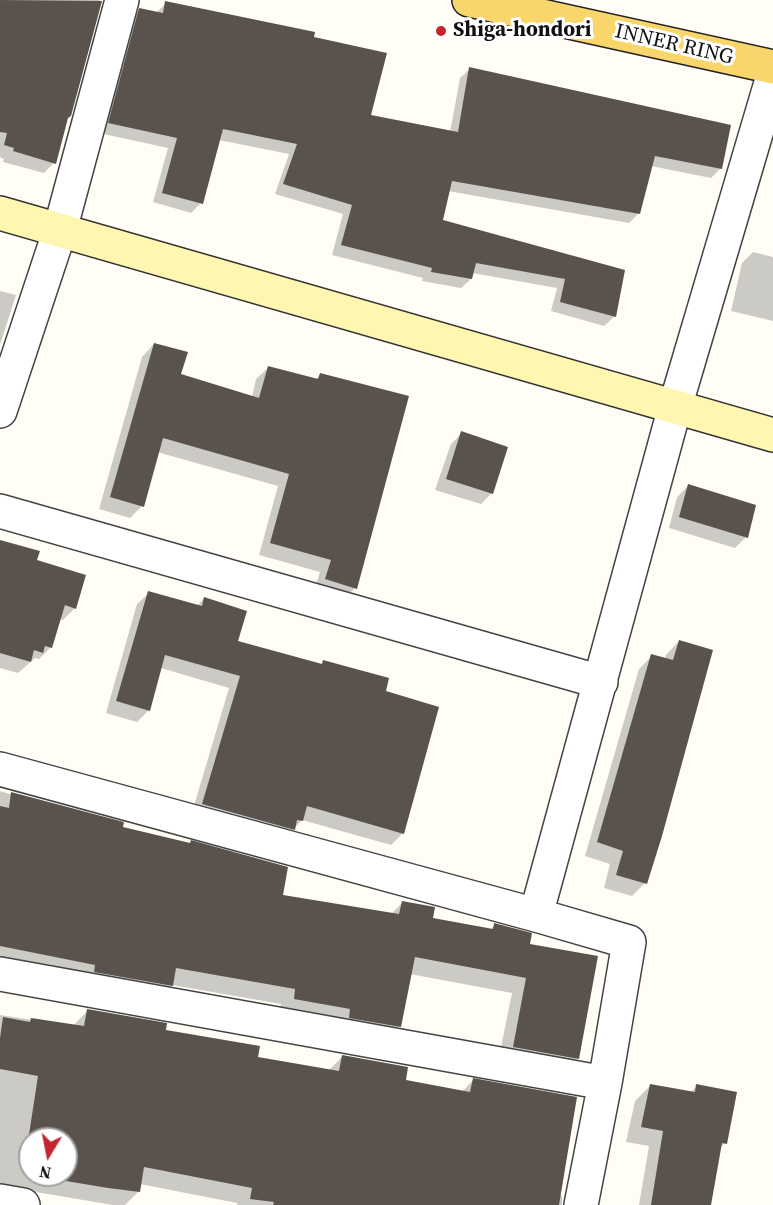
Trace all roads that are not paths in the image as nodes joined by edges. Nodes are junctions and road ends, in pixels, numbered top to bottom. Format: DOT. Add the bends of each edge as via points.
graph roads {
  1 [pos="122,0"];
  2 [pos="469,0"];
  3 [pos="773,68"];
  4 [pos="773,76"];
  5 [pos="0,213"];
  6 [pos="60,230"];
  7 [pos="675,408"];
  8 [pos="0,411"];
  9 [pos="773,435"];
  10 [pos="0,511"];
  11 [pos="601,682"];
  12 [pos="0,769"];
  13 [pos="536,915"];
  14 [pos="0,974"];
  15 [pos="605,1083"];
  16 [pos="0,1201"];
  17 [pos="23,1205"];
  18 [pos="581,1205"];
  1 -- 6 [label="street"];
  2 -- 3 [label="main road, INNER RING"];
  4 -- 7 [label="street"];
  5 -- 6 [label="street"];
  6 -- 7 [label="street"];
  6 -- 8 [label="street"];
  7 -- 9 [label="street"];
  7 -- 11 [label="street"];
  10 -- 11 [label="street"];
  11 -- 13 [label="street"];
  12 -- 13 [label="street"];
  13 -- 15 [label="street" via="629,942"];
  14 -- 15 [label="street"];
  15 -- 18 [label="street"];
  16 -- 17 [label="street"];
}
